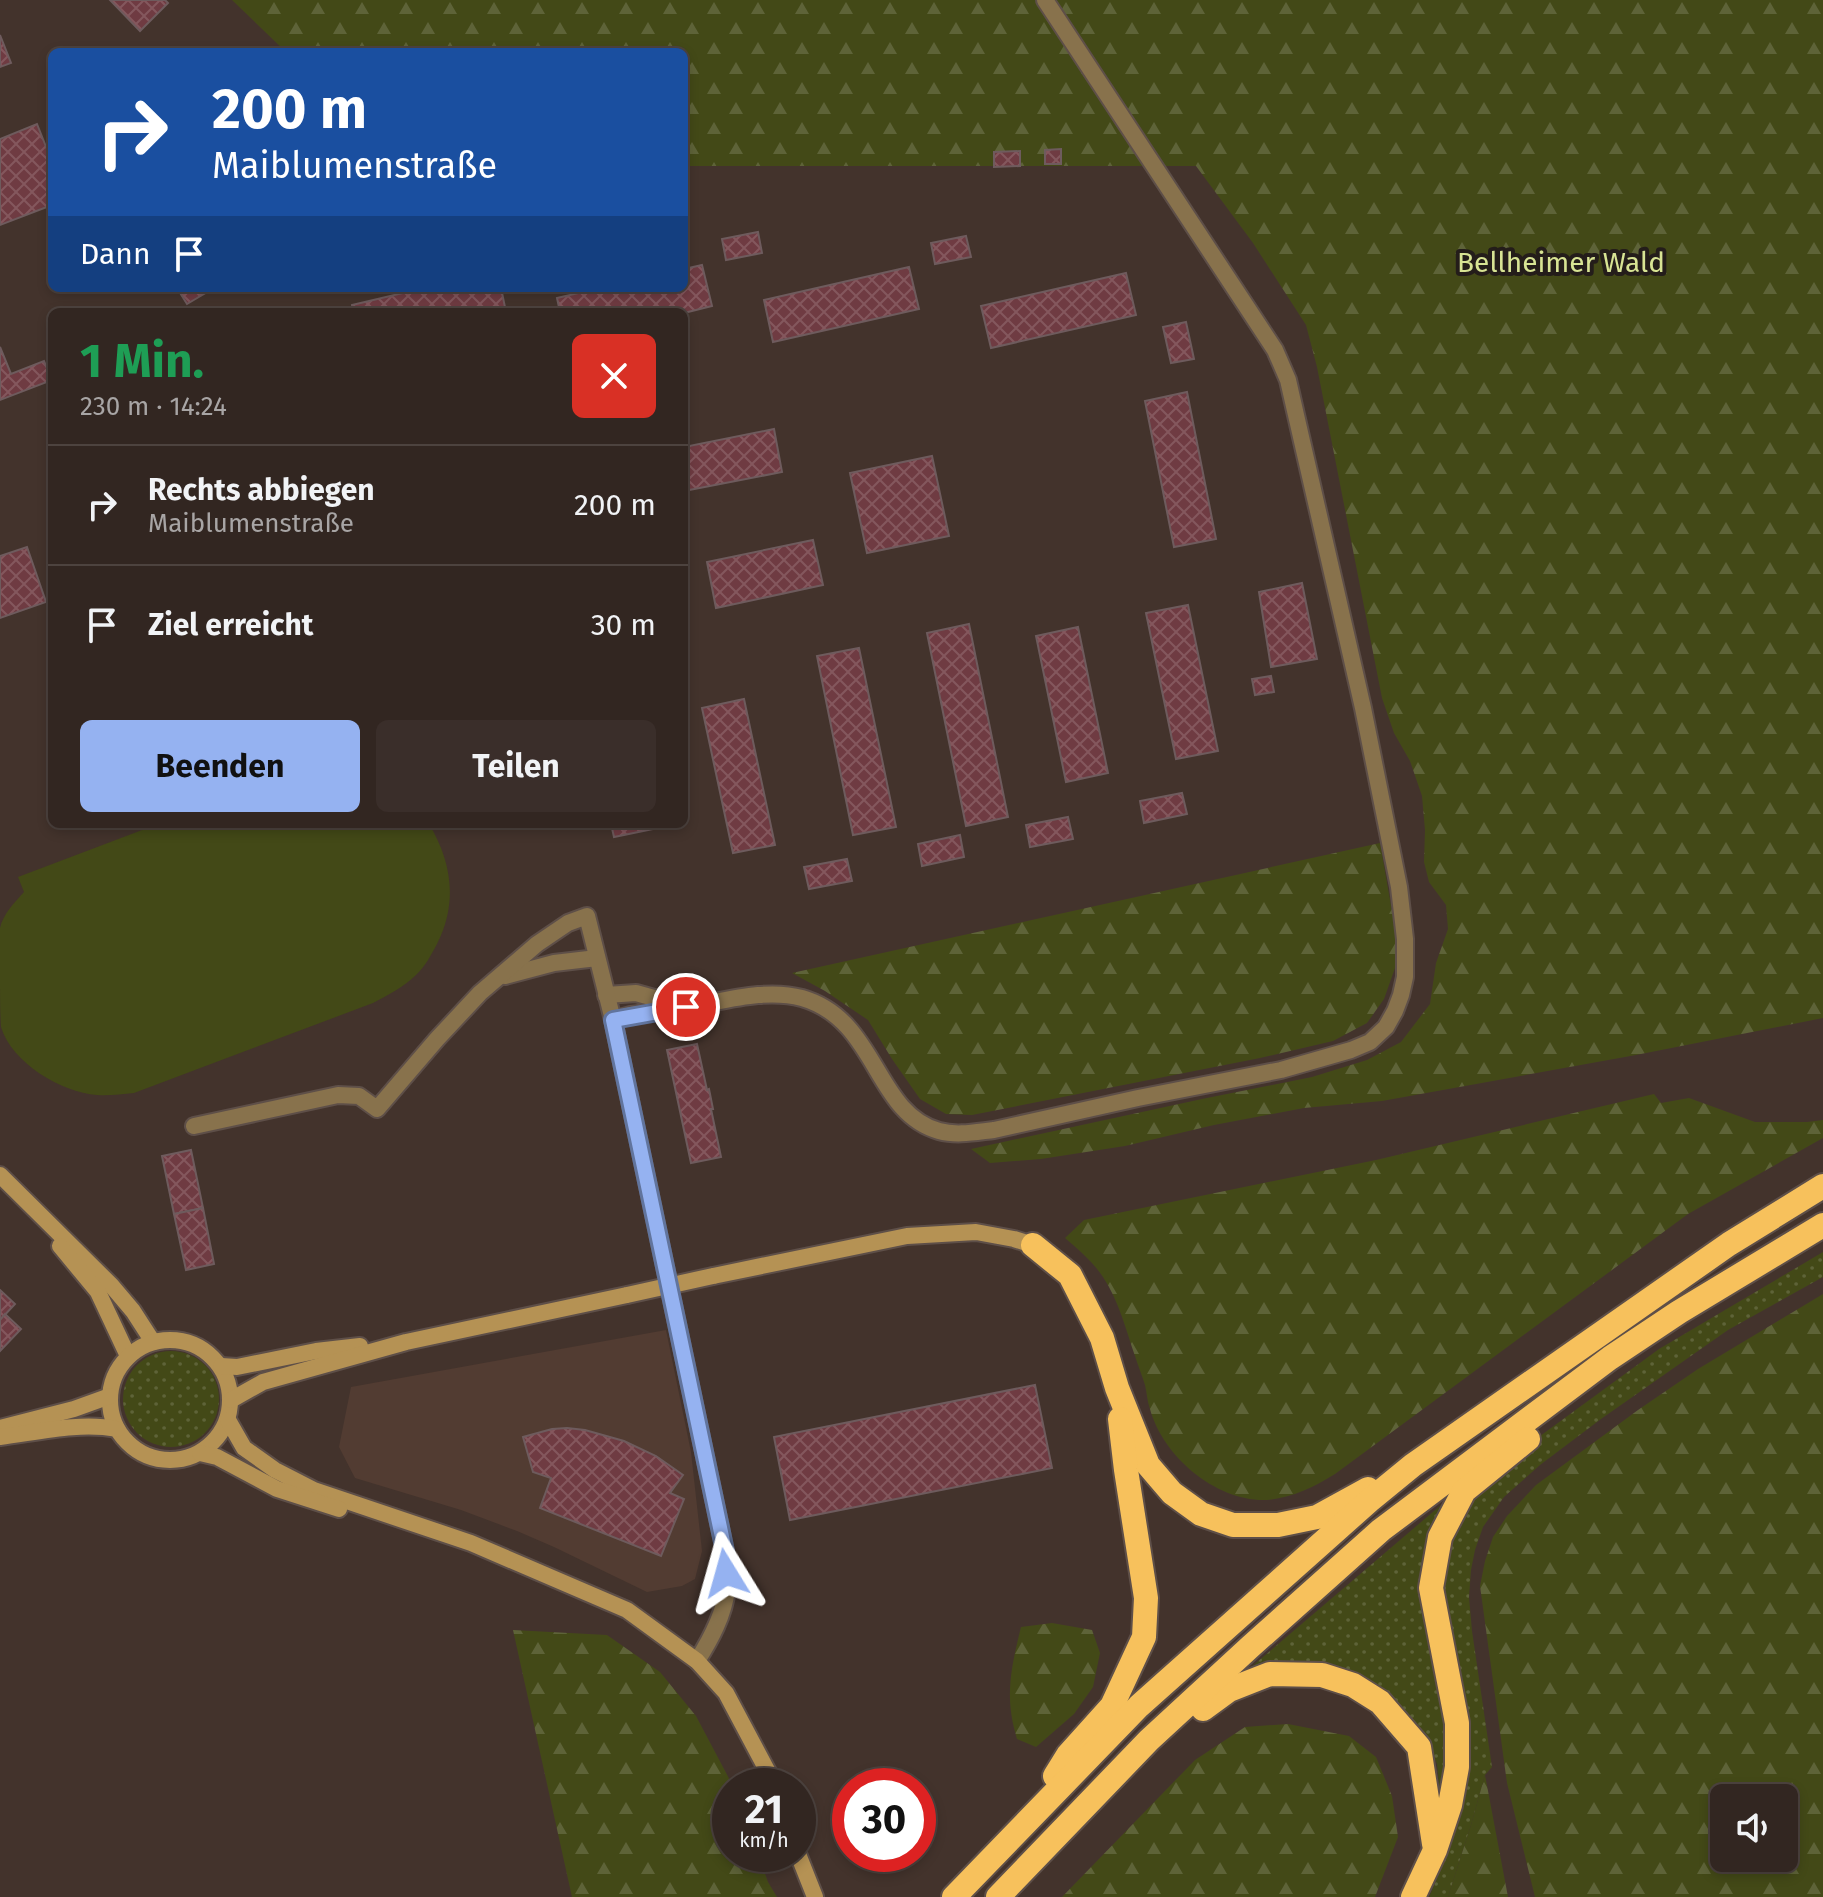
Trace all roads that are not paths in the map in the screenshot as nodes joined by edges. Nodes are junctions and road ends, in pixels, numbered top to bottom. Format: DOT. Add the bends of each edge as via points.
graph roads {
  1 [pos="1045,0"];
  2 [pos="597,958"];
  3 [pos="499,977"];
  4 [pos="606,995"];
  5 [pos="686,1007"];
  6 [pos="613,1020"];
  7 [pos="194,1126"];
  8 [pos="6,1181"];
  9 [pos="1823,1186"];
  10 [pos="1823,1225"];
  11 [pos="1033,1245"];
  12 [pos="153,1342"];
  13 [pos="406,1342"];
  14 [pos="128,1356"];
  15 [pos="1610,1358"];
  16 [pos="221,1366"];
  17 [pos="1117,1388"];
  18 [pos="110,1396"];
  19 [pos="231,1400"];
  20 [pos="228,1420"];
  21 [pos="0,1429"];
  22 [pos="117,1429"];
  23 [pos="0,1437"];
  24 [pos="200,1453"];
  25 [pos="1413,1465"];
  26 [pos="423,1526"];
  27 [pos="697,1661"];
  28 [pos="1149,1740"];
  29 [pos="766,1768"];
  30 [pos="1024,1825"];
  31 [pos="1435,1850"];
  32 [pos="805,1872"];
  33 [pos="815,1897"];
  34 [pos="954,1897"];
  35 [pos="998,1897"];
  36 [pos="1413,1897"];
  1 -- 5 [label="street" via="1275,350 1288,380 1399,887 1405,939 1401,995 1386,1027 1370,1042 1339,1054 960,1134 923,1126 901,1108 859,1039 821,1006 760,994"];
  2 -- 3 [label="street"];
  2 -- 3 [label="street" via="587,916 537,944"];
  2 -- 4 [label="street"];
  3 -- 7 [label="street" via="377,1109 359,1096 338,1095"];
  4 -- 5 [label="street" via="636,993"];
  4 -- 6 [label="street"];
  5 -- 6 [label="street"];
  6 -- 27 [label="street" via="726,1556 722,1612"];
  8 -- 12 [label="main road" via="111,1285"];
  8 -- 14 [label="main road" via="98,1292"];
  9 -- 25 [label="highway" via="1729,1244"];
  10 -- 15 [label="highway"];
  11 -- 13 [label="main road, bridge" via="976,1232 907,1236"];
  11 -- 17 [label="highway" via="1070,1275 1102,1338"];
  12 -- 14 [label="main road"];
  12 -- 16 [label="main road" via="191,1343"];
  13 -- 16 [label="main road"];
  13 -- 19 [label="main road" via="263,1382"];
  14 -- 18 [label="main road"];
  15 -- 28 [label="highway" via="1381,1530"];
  15 -- 31 [label="highway" via="1608,1375 1464,1491 1440,1537 1431,1588 1457,1723 1457,1767"];
  16 -- 19 [label="main road"];
  17 -- 25 [label="highway" via="1148,1465 1172,1493 1201,1514 1233,1525 1278,1525 1317,1517"];
  17 -- 30 [label="highway" via="1146,1598 1144,1637 1112,1706 1068,1755"];
  18 -- 21 [label="main road"];
  18 -- 22 [label="main road"];
  19 -- 20 [label="main road"];
  20 -- 24 [label="main road"];
  20 -- 26 [label="main road" via="244,1448 275,1470 314,1490"];
  22 -- 23 [label="main road" via="80,1426"];
  22 -- 24 [label="main road" via="139,1452 154,1458 185,1459"];
  24 -- 26 [label="main road" via="307,1500"];
  25 -- 30 [label="highway" via="1139,1706"];
  26 -- 27 [label="main road" via="627,1610"];
  27 -- 29 [label="main road" via="726,1693"];
  28 -- 31 [label="highway" via="1229,1690 1270,1674 1322,1675 1353,1685 1380,1702 1419,1747"];
  28 -- 35 [label="highway"];
  30 -- 34 [label="highway"];
  31 -- 36 [label="highway"];
  32 -- 33 [label="main road"];
}
